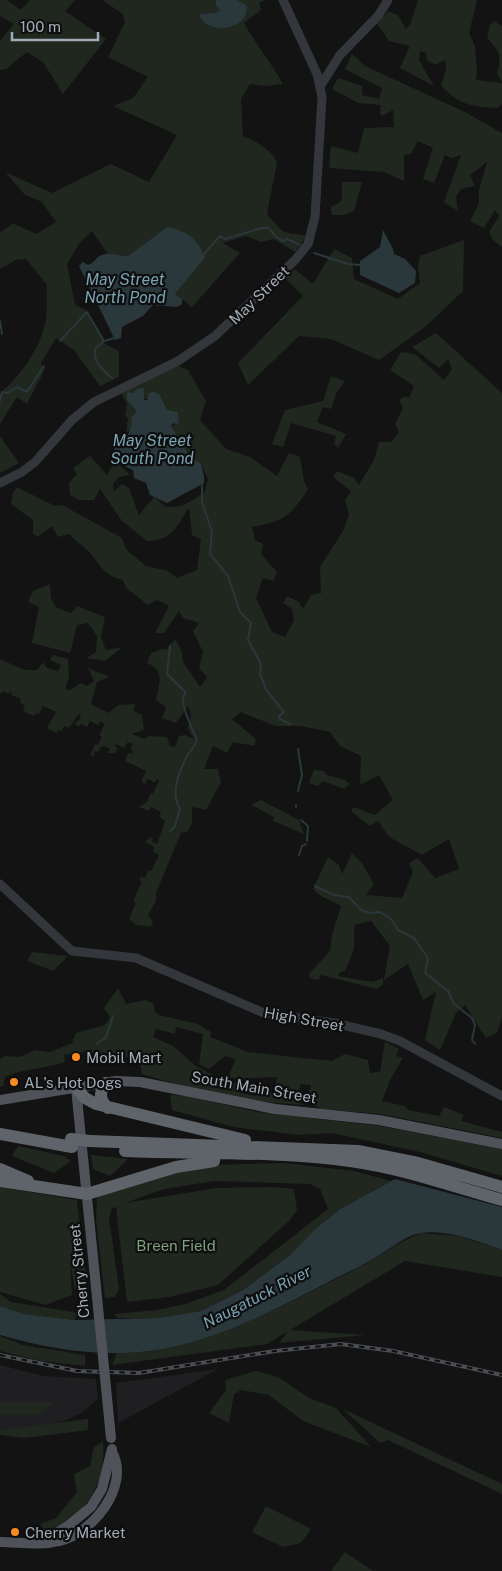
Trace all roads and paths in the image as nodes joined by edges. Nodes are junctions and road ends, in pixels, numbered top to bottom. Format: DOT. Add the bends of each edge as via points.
graph roads {
  1 [pos="283,0"];
  2 [pos="388,0"];
  3 [pos="320,85"];
  4 [pos="0,483"];
  5 [pos="0,884"];
  6 [pos="106,1083"];
  7 [pos="76,1088"];
  8 [pos="502,1096"];
  9 [pos="0,1100"];
  10 [pos="108,1108"];
  11 [pos="0,1126"];
  12 [pos="0,1134"];
  13 [pos="72,1143"];
  14 [pos="502,1144"];
  15 [pos="90,1145"];
  16 [pos="286,1147"];
  17 [pos="309,1157"];
  18 [pos="0,1169"];
  19 [pos="0,1181"];
  20 [pos="502,1187"];
  21 [pos="49,1189"];
  22 [pos="87,1194"];
  23 [pos="502,1200"];
  24 [pos="0,1542"];
  1 -- 3 [label="street, May Street"];
  2 -- 3 [label="street" via="378,16 348,44"];
  3 -- 4 [label="street, May Street" via="315,217 312,236 302,252 214,336 178,360 94,402 72,420 35,462"];
  5 -- 8 [label="street, High Street" via="72,951 136,958 264,1013 334,1023 381,1034"];
  6 -- 7 [label="main road, South Main Street"];
  6 -- 10 [label="highway" via="100,1093"];
  6 -- 14 [label="main road, South Main Street" via="151,1083 275,1109 378,1120"];
  7 -- 9 [label="main road, South Main Street"];
  7 -- 10 [label="highway" via="90,1101"];
  7 -- 22 [label="main road, Cherry Street"];
  10 -- 16 [label="highway" via="222,1136"];
  11 -- 13 [label="highway"];
  12 -- 13 [label="highway"];
  13 -- 15 [label="highway"];
  15 -- 16 [label="highway"];
  15 -- 17 [label="highway"];
  16 -- 20 [label="highway" via="378,1154"];
  17 -- 22 [label="highway" via="194,1163"];
  17 -- 23 [label="highway" via="371,1164"];
  18 -- 21 [label="highway"];
  19 -- 21 [label="highway"];
  21 -- 22 [label="highway"];
  22 -- 24 [label="main road, Cherry Street, bridge" via="112,1452 102,1489 86,1513 52,1535 23,1543"];
}
